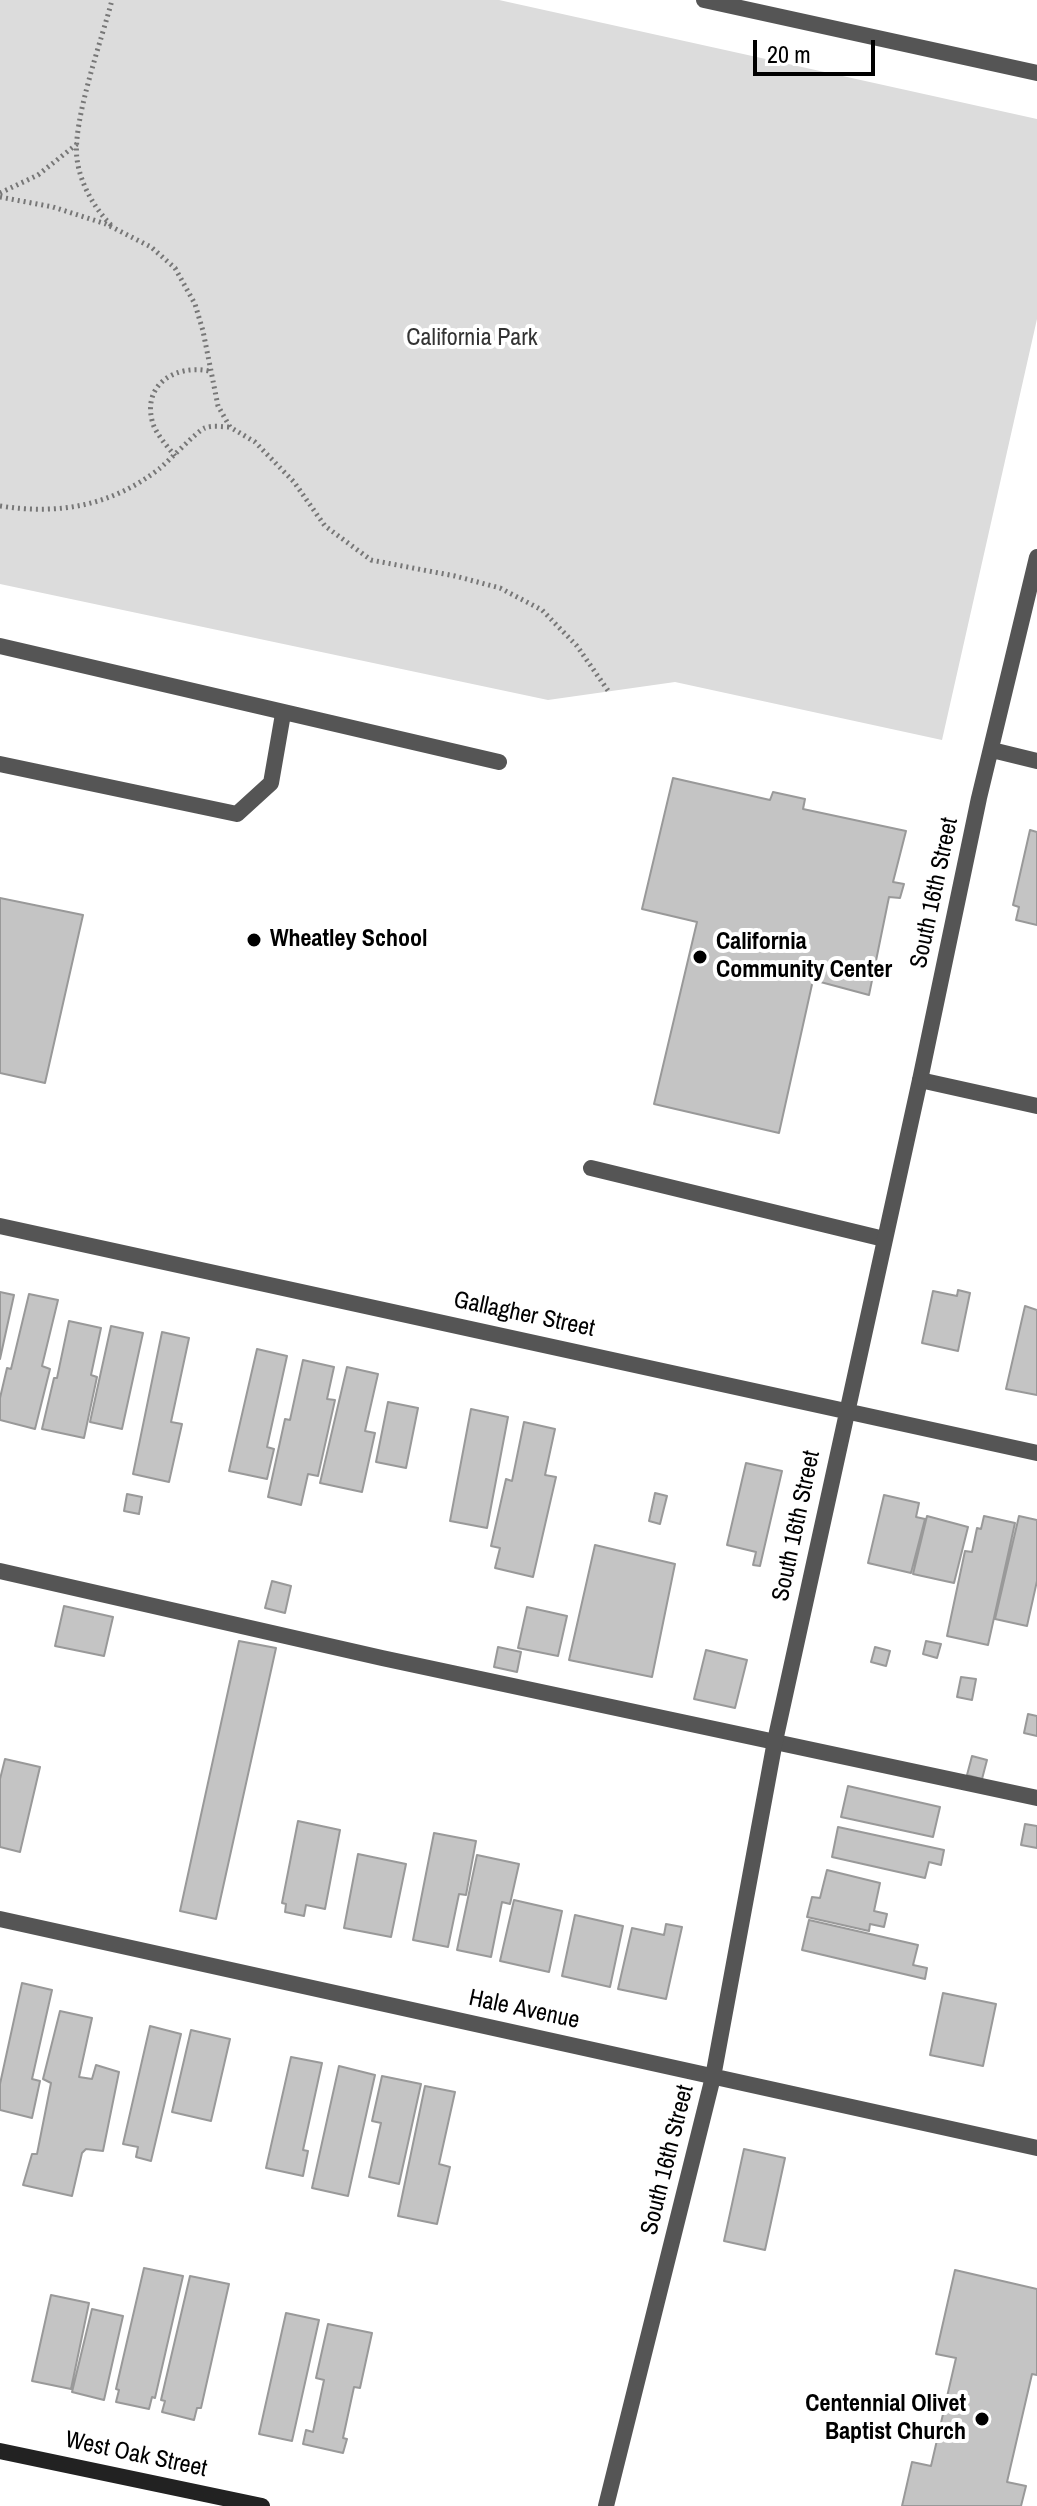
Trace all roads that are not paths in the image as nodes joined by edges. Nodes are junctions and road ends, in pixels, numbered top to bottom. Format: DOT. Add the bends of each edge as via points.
graph roads {
  1 [pos="704,0"];
  2 [pos="1037,73"];
  3 [pos="1037,557"];
  4 [pos="0,646"];
  5 [pos="283,714"];
  6 [pos="992,750"];
  7 [pos="1037,761"];
  8 [pos="499,762"];
  9 [pos="0,764"];
  10 [pos="920,1080"];
  11 [pos="1037,1106"];
  12 [pos="591,1168"];
  13 [pos="0,1226"];
  14 [pos="884,1239"];
  15 [pos="847,1410"];
  16 [pos="1037,1453"];
  17 [pos="0,1571"];
  18 [pos="775,1741"];
  19 [pos="1037,1798"];
  20 [pos="0,1919"];
  21 [pos="713,2077"];
  22 [pos="1037,2148"];
  23 [pos="0,2451"];
  24 [pos="262,2506"];
  25 [pos="606,2506"];
  1 -- 2 [label="street"];
  3 -- 6 [label="street, South 16th Street"];
  4 -- 5 [label="street"];
  5 -- 8 [label="street"];
  5 -- 9 [label="street" via="271,783 237,814"];
  6 -- 7 [label="street"];
  6 -- 10 [label="street, South 16th Street"];
  10 -- 11 [label="street"];
  10 -- 14 [label="street, South 16th Street"];
  12 -- 14 [label="street"];
  13 -- 15 [label="street, Gallagher Street"];
  14 -- 15 [label="street, South 16th Street"];
  15 -- 16 [label="street, Gallagher Street"];
  15 -- 18 [label="street, South 16th Street"];
  17 -- 18 [label="street"];
  18 -- 19 [label="street"];
  18 -- 21 [label="street, South 16th Street"];
  20 -- 21 [label="street, Hale Avenue"];
  21 -- 22 [label="street, Hale Avenue"];
  21 -- 25 [label="street, South 16th Street"];
  23 -- 24 [label="main road, West Oak Street"];
}
